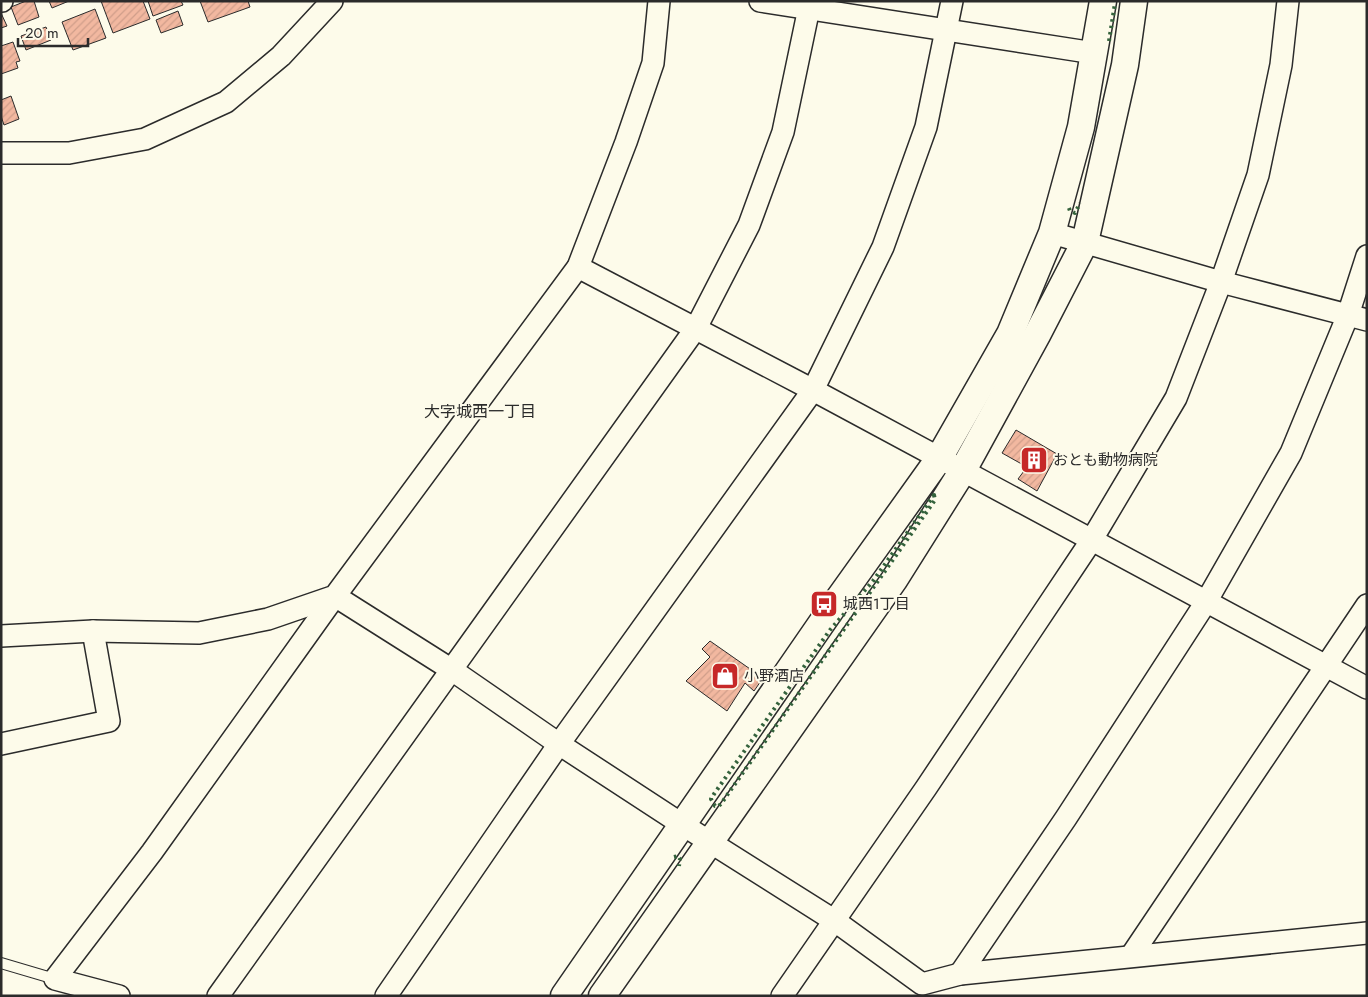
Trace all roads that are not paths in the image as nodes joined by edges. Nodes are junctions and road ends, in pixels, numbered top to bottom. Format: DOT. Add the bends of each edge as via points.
graph roads {
  1 [pos="332,1"];
  2 [pos="659,1"];
  3 [pos="760,1"];
  4 [pos="952,1"];
  5 [pos="1103,1"];
  6 [pos="1134,1"];
  7 [pos="1288,1"];
  8 [pos="809,8"];
  9 [pos="947,30"];
  10 [pos="1094,53"];
  11 [pos="1,153"];
  12 [pos="1052,233"];
  13 [pos="1085,242"];
  14 [pos="1367,256"];
  15 [pos="578,267"];
  16 [pos="1221,282"];
  17 [pos="1357,318"];
  18 [pos="696,328"];
  19 [pos="813,390"];
  20 [pos="938,460"];
  21 [pos="962,472"];
  22 [pos="1091,541"];
  23 [pos="335,596"];
  24 [pos="1206,602"];
  25 [pos="1367,605"];
  26 [pos="93,631"];
  27 [pos="1,636"];
  28 [pos="1326,666"];
  29 [pos="452,670"];
  30 [pos="1367,688"];
  31 [pos="1,744"];
  32 [pos="559,744"];
  33 [pos="683,825"];
  34 [pos="711,842"];
  35 [pos="835,921"];
  36 [pos="1367,933"];
  37 [pos="1131,956"];
  38 [pos="1,963"];
  39 [pos="960,974"];
  40 [pos="55,979"];
  41 [pos="119,996"];
  42 [pos="218,996"];
  43 [pos="386,996"];
  44 [pos="564,996"];
  45 [pos="602,996"];
  46 [pos="782,996"];
  1 -- 11 [label="street" via="281,56 226,102 145,139 69,153"];
  2 -- 15 [label="street" via="652,62 626,142"];
  3 -- 8 [label="street"];
  4 -- 9 [label="street"];
  5 -- 10 [label="street"];
  6 -- 13 [label="street" via="1124,65"];
  7 -- 16 [label="street" via="1281,65 1258,175"];
  8 -- 9 [label="street"];
  8 -- 18 [label="street" via="783,132 749,226"];
  9 -- 10 [label="street"];
  9 -- 19 [label="street" via="926,126 883,247"];
  10 -- 12 [label="street" via="1081,128"];
  12 -- 13 [label="street"];
  12 -- 20 [label="street" via="1010,334"];
  13 -- 16 [label="street"];
  13 -- 21 [label="street"];
  14 -- 17 [label="street"];
  15 -- 18 [label="street"];
  15 -- 23 [label="street"];
  16 -- 17 [label="street"];
  16 -- 22 [label="street" via="1176,398"];
  17 -- 24 [label="street" via="1291,453"];
  18 -- 19 [label="street"];
  18 -- 29 [label="street"];
  19 -- 20 [label="street"];
  19 -- 32 [label="street"];
  20 -- 21 [label="street"];
  20 -- 33 [label="street"];
  21 -- 22 [label="street"];
  21 -- 34 [label="street" via="894,580"];
  22 -- 24 [label="street"];
  22 -- 35 [label="street"];
  23 -- 26 [label="street" via="268,619 199,633"];
  23 -- 29 [label="street"];
  23 -- 40 [label="street" via="152,852"];
  24 -- 28 [label="street"];
  24 -- 39 [label="street"];
  25 -- 28 [label="street"];
  26 -- 27 [label="street"];
  26 -- 31 [label="street" via="109,721"];
  28 -- 30 [label="street"];
  28 -- 37 [label="street"];
  29 -- 32 [label="street"];
  29 -- 42 [label="street"];
  32 -- 33 [label="street"];
  32 -- 43 [label="street"];
  33 -- 34 [label="street"];
  33 -- 44 [label="street"];
  34 -- 35 [label="street"];
  34 -- 45 [label="street"];
  35 -- 39 [label="street" via="922,984"];
  35 -- 46 [label="street"];
  36 -- 37 [label="street"];
  37 -- 39 [label="street"];
  38 -- 40 [label="lane"];
  40 -- 41 [label="street"];
}
